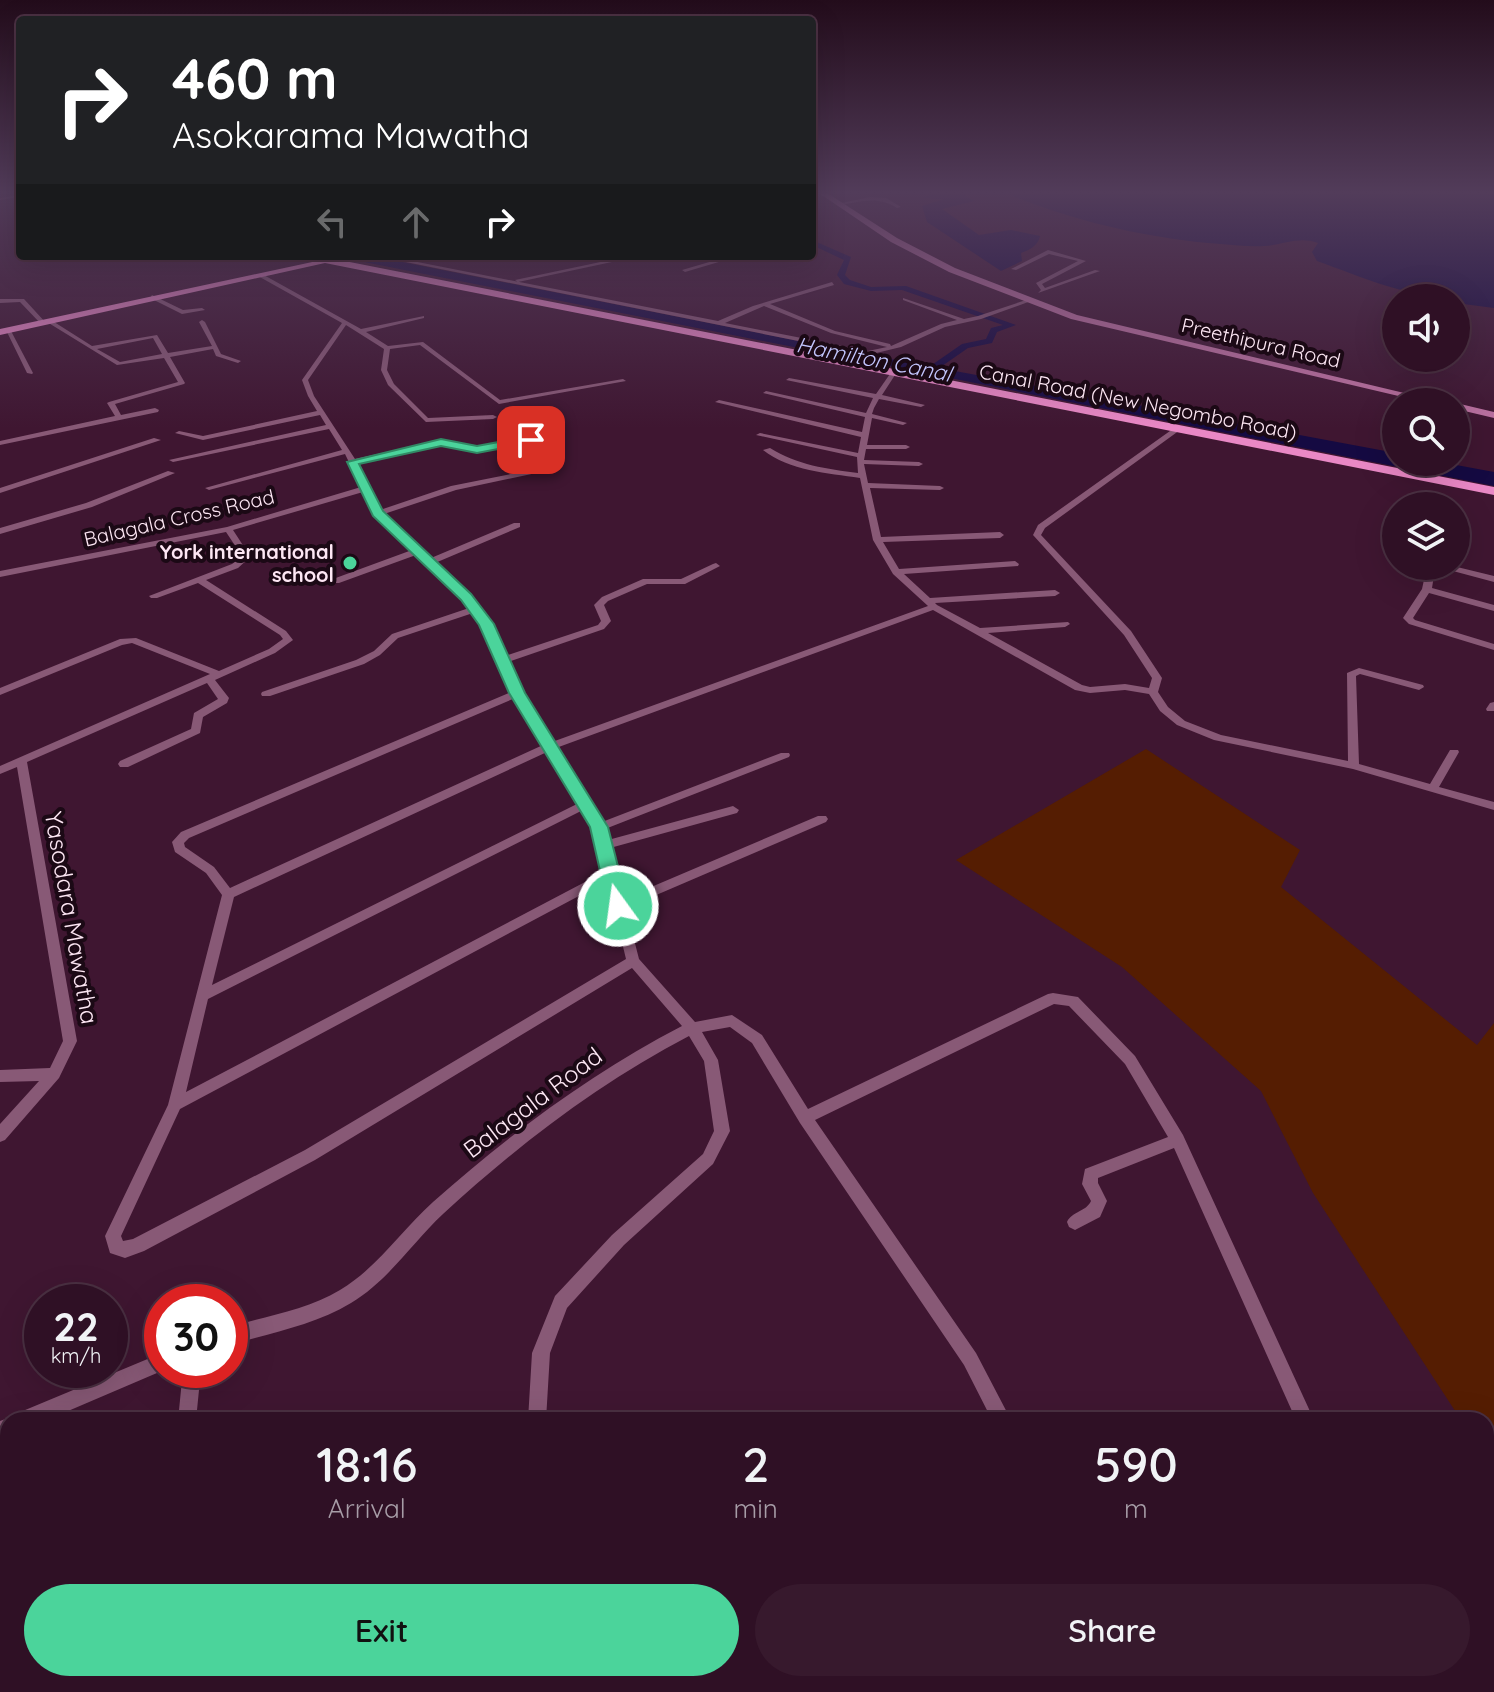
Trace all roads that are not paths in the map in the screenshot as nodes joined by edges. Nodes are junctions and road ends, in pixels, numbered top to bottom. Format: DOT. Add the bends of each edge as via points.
graph roads {
  1 [pos="283,270"];
  2 [pos="373,270"];
  3 [pos="450,270"];
  4 [pos="569,270"];
  5 [pos="952,270"];
  6 [pos="1065,270"];
  7 [pos="1097,271"];
  8 [pos="260,275"];
  9 [pos="511,282"];
  10 [pos="832,284"];
  11 [pos="1044,290"];
  12 [pos="152,297"];
  13 [pos="905,299"];
  14 [pos="1025,300"];
  15 [pos="0,301"];
  16 [pos="764,304"];
  17 [pos="202,310"];
  18 [pos="422,317"];
  19 [pos="965,320"];
  20 [pos="46,322"];
  21 [pos="202,322"];
  22 [pos="345,322"];
  23 [pos="720,323"];
  24 [pos="4,331"];
  25 [pos="363,331"];
  26 [pos="844,335"];
  27 [pos="820,344"];
  28 [pos="216,347"];
  29 [pos="895,347"];
  30 [pos="91,348"];
  31 [pos="387,348"];
  32 [pos="164,356"];
  33 [pos="238,361"];
  34 [pos="894,372"];
  35 [pos="30,373"];
  36 [pos="789,380"];
  37 [pos="623,381"];
  38 [pos="1382,389"];
  39 [pos="766,393"];
  40 [pos="876,397"];
  41 [pos="719,402"];
  42 [pos="921,405"];
  43 [pos="1470,409"];
  44 [pos="155,410"];
  45 [pos="322,412"];
  46 [pos="1494,415"];
  47 [pos="493,417"];
  48 [pos="869,417"];
  49 [pos="119,418"];
  50 [pos="903,423"];
  51 [pos="330,426"];
  52 [pos="1177,428"];
  53 [pos="179,433"];
  54 [pos="559,435"];
  55 [pos="760,435"];
  56 [pos="157,440"];
  57 [pos="0,443"];
  58 [pos="906,447"];
  59 [pos="767,450"];
  60 [pos="862,450"];
  61 [pos="350,457"];
  62 [pos="173,460"];
  63 [pos="919,464"];
  64 [pos="538,470"];
  65 [pos="171,473"];
  66 [pos="864,481"];
  67 [pos="209,488"];
  68 [pos="940,488"];
  69 [pos="364,489"];
  70 [pos="0,491"];
  71 [pos="1494,491"];
  72 [pos="378,513"];
  73 [pos="517,525"];
  74 [pos="228,529"];
  75 [pos="0,531"];
  76 [pos="1000,535"];
  77 [pos="877,540"];
  78 [pos="418,551"];
  79 [pos="430,562"];
  80 [pos="1015,564"];
  81 [pos="716,566"];
  82 [pos="896,572"];
  83 [pos="1470,573"];
  84 [pos="0,574"];
  85 [pos="1494,579"];
  86 [pos="200,580"];
  87 [pos="1429,580"];
  88 [pos="336,581"];
  89 [pos="1427,589"];
  90 [pos="1055,593"];
  91 [pos="154,596"];
  92 [pos="931,604"];
  93 [pos="1494,608"];
  94 [pos="475,609"];
  95 [pos="1065,624"];
  96 [pos="979,631"];
  97 [pos="1494,647"];
  98 [pos="503,660"];
  99 [pos="213,676"];
  100 [pos="1419,687"];
  101 [pos="0,692"];
  102 [pos="1153,692"];
  103 [pos="517,693"];
  104 [pos="266,694"];
  105 [pos="548,747"];
  106 [pos="1454,752"];
  107 [pos="785,755"];
  108 [pos="21,760"];
  109 [pos="124,764"];
  110 [pos="1354,766"];
  111 [pos="0,770"];
  112 [pos="1433,788"];
  113 [pos="586,804"];
  114 [pos="1494,806"];
  115 [pos="733,810"];
  116 [pos="822,819"];
  117 [pos="599,827"];
  118 [pos="603,846"];
  119 [pos="610,874"];
  120 [pos="228,894"];
  121 [pos="618,906"];
  122 [pos="633,961"];
  123 [pos="204,995"];
  124 [pos="692,1028"];
  125 [pos="54,1074"];
  126 [pos="0,1076"];
  127 [pos="175,1105"];
  128 [pos="805,1118"];
  129 [pos="0,1135"];
  130 [pos="1178,1140"];
  131 [pos="1075,1222"];
  132 [pos="248,1330"];
  133 [pos="144,1370"];
  134 [pos="190,1388"];
  135 [pos="44,1412"];
  136 [pos="188,1412"];
  137 [pos="537,1412"];
  138 [pos="998,1412"];
  139 [pos="1301,1412"];
  1 -- 8 [label="main road"];
  2 -- 34 [label="main road, Canal Road (New Negombo Road)"];
  3 -- 9 [label="street"];
  4 -- 9 [label="street"];
  5 -- 14 [label="street, Preethipura Road"];
  6 -- 11 [label="street" via="1038,284"];
  7 -- 11 [label="street"];
  8 -- 12 [label="main road"];
  8 -- 22 [label="street"];
  9 -- 23 [label="street"];
  10 -- 16 [label="street"];
  11 -- 14 [label="street"];
  12 -- 17 [label="street" via="182,312"];
  12 -- 20 [label="main road"];
  13 -- 19 [label="street"];
  14 -- 19 [label="street"];
  14 -- 38 [label="street, Preethipura Road" via="1087,321"];
  15 -- 20 [label="street" via="22,300"];
  16 -- 23 [label="street"];
  16 -- 26 [label="street"];
  18 -- 25 [label="street"];
  19 -- 29 [label="street"];
  20 -- 24 [label="main road"];
  20 -- 30 [label="street"];
  21 -- 28 [label="street"];
  22 -- 25 [label="street"];
  22 -- 45 [label="street" via="305,380"];
  23 -- 27 [label="street"];
  24 -- 35 [label="street"];
  25 -- 31 [label="street"];
  26 -- 27 [label="street"];
  26 -- 29 [label="street"];
  27 -- 29 [label="street" via="868,353"];
  28 -- 32 [label="street"];
  28 -- 33 [label="street" via="221,357"];
  30 -- 32 [label="street" via="119,364"];
  30 -- 32 [label="street" via="154,336"];
  31 -- 37 [label="street" via="421,343 499,402"];
  31 -- 47 [label="street" via="384,370 391,385 426,420"];
  32 -- 49 [label="street" via="181,385 111,403"];
  34 -- 40 [label="street"];
  34 -- 52 [label="main road, Canal Road (New Negombo Road)"];
  36 -- 40 [label="street"];
  39 -- 48 [label="street"];
  40 -- 42 [label="street"];
  40 -- 48 [label="street"];
  41 -- 60 [label="street"];
  43 -- 46 [label="street"];
  44 -- 49 [label="street"];
  45 -- 51 [label="street"];
  45 -- 53 [label="street" via="203,438"];
  48 -- 50 [label="street"];
  48 -- 60 [label="street"];
  49 -- 57 [label="street"];
  51 -- 61 [label="street"];
  51 -- 62 [label="street"];
  52 -- 71 [label="main road, Canal Road (New Negombo Road)"];
  52 -- 102 [label="street" via="1037,535 1128,633 1157,678"];
  54 -- 61 [label="street" via="477,450 441,442"];
  55 -- 60 [label="street"];
  56 -- 70 [label="street"];
  58 -- 60 [label="street"];
  59 -- 66 [label="street" via="779,459"];
  60 -- 63 [label="street"];
  60 -- 66 [label="street"];
  61 -- 67 [label="street"];
  61 -- 69 [label="street"];
  64 -- 72 [label="street" via="454,488"];
  65 -- 75 [label="street"];
  66 -- 68 [label="street"];
  66 -- 77 [label="street"];
  69 -- 72 [label="street"];
  69 -- 74 [label="street, Balagala Cross Road"];
  72 -- 78 [label="street"];
  73 -- 79 [label="street"];
  74 -- 84 [label="street, Balagala Cross Road"];
  74 -- 86 [label="street" via="244,559"];
  76 -- 77 [label="street"];
  77 -- 82 [label="street"];
  78 -- 79 [label="street"];
  78 -- 88 [label="street"];
  79 -- 94 [label="street"];
  80 -- 82 [label="street"];
  81 -- 98 [label="street" via="682,582 646,581 623,590 599,605 606,621 601,627"];
  82 -- 92 [label="street"];
  83 -- 85 [label="street"];
  86 -- 91 [label="street"];
  86 -- 99 [label="street" via="288,640"];
  87 -- 89 [label="street"];
  89 -- 93 [label="street"];
  89 -- 97 [label="street" via="1408,618 1412,622"];
  90 -- 92 [label="street"];
  92 -- 96 [label="street"];
  92 -- 105 [label="street"];
  94 -- 98 [label="street"];
  94 -- 104 [label="street" via="395,636 360,662"];
  95 -- 96 [label="street"];
  96 -- 102 [label="street" via="1079,688"];
  98 -- 103 [label="street"];
  99 -- 101 [label="street" via="133,640"];
  99 -- 108 [label="street"];
  99 -- 109 [label="street" via="224,698 198,715 196,731"];
  100 -- 110 [label="street" via="1359,671 1351,675"];
  102 -- 110 [label="street" via="1181,723 1218,738"];
  103 -- 105 [label="street"];
  103 -- 120 [label="street" via="185,835 179,849 210,870"];
  105 -- 113 [label="street"];
  105 -- 120 [label="street"];
  106 -- 112 [label="street"];
  107 -- 117 [label="street"];
  108 -- 111 [label="street"];
  108 -- 125 [label="street, Yasodara Mawatha" via="70,1041"];
  110 -- 112 [label="street"];
  112 -- 114 [label="street"];
  113 -- 117 [label="street"];
  113 -- 123 [label="street"];
  115 -- 118 [label="street"];
  116 -- 121 [label="street"];
  117 -- 118 [label="street"];
  118 -- 119 [label="street"];
  119 -- 121 [label="street"];
  119 -- 127 [label="street"];
  120 -- 123 [label="street"];
  121 -- 122 [label="street"];
  122 -- 124 [label="street"];
  122 -- 127 [label="street" via="310,1155 138,1245 116,1247 113,1236"];
  123 -- 127 [label="street"];
  124 -- 128 [label="street, Balagala Road" via="732,1021 757,1039"];
  124 -- 132 [label="street, Balagala Road" via="586,1087 510,1146 433,1213 369,1282 341,1300"];
  124 -- 137 [label="street" via="711,1060 722,1131 708,1159 618,1240 561,1302 541,1353"];
  125 -- 126 [label="street"];
  125 -- 129 [label="street, Yasodara Mawatha"];
  128 -- 130 [label="street" via="1053,998 1073,1001 1130,1060"];
  128 -- 138 [label="street, Balagala Road" via="970,1359"];
  130 -- 131 [label="street" via="1091,1174 1099,1201 1094,1212"];
  130 -- 139 [label="street"];
  133 -- 135 [label="street"];
  134 -- 136 [label="street"];
}
